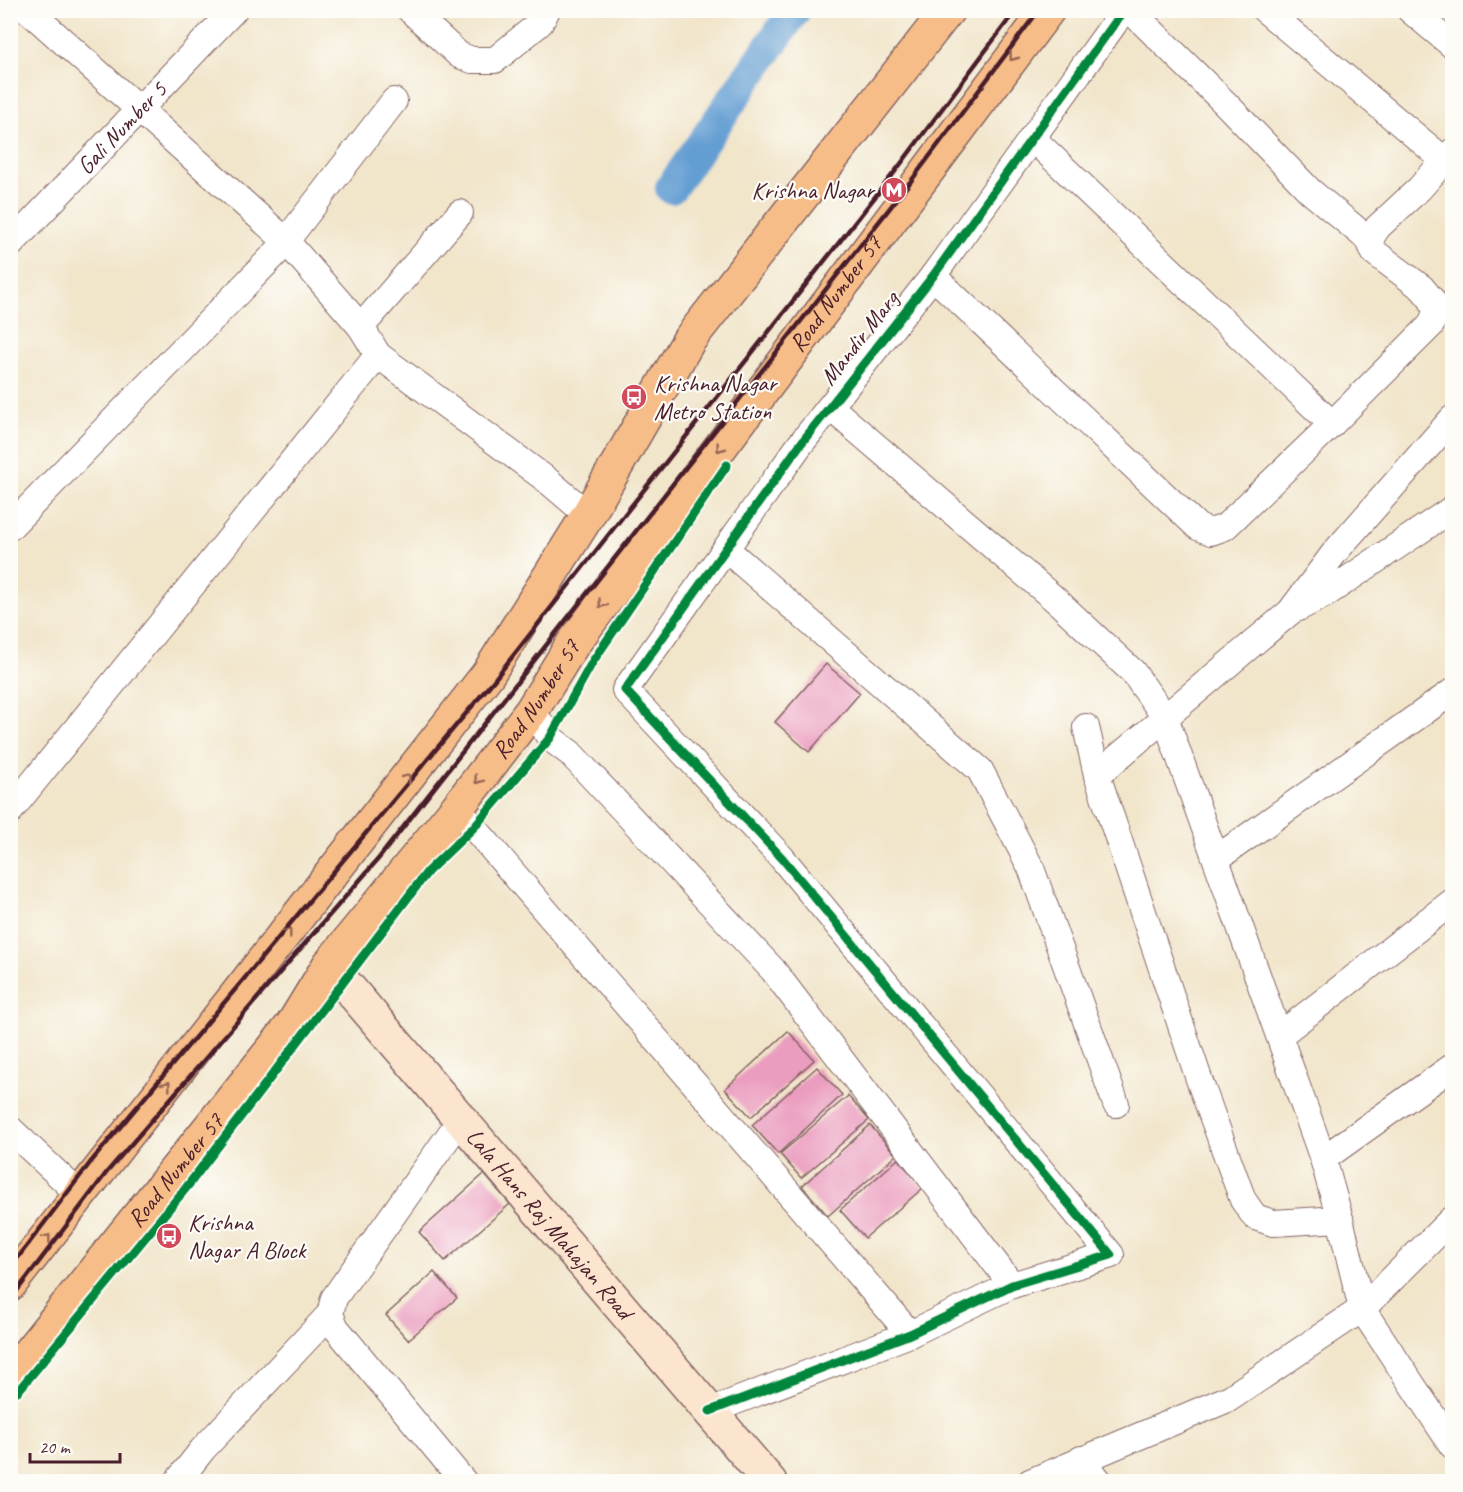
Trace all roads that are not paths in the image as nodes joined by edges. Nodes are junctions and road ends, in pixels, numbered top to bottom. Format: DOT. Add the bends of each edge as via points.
graph roads {
  1 [pos="28,10"];
  2 [pos="234,10"];
  3 [pos="410,10"];
  4 [pos="547,10"];
  5 [pos="948,10"];
  6 [pos="1048,10"];
  7 [pos="1124,10"];
  8 [pos="1130,10"];
  9 [pos="1265,10"];
  10 [pos="1410,10"];
  11 [pos="1452,45"];
  12 [pos="394,101"];
  13 [pos="140,110"];
  14 [pos="1032,138"];
  15 [pos="1448,156"];
  16 [pos="460,213"];
  17 [pos="1368,240"];
  18 [pos="286,241"];
  19 [pos="10,245"];
  20 [pos="933,276"];
  21 [pos="361,327"];
  22 [pos="384,359"];
  23 [pos="830,406"];
  24 [pos="1452,419"];
  25 [pos="1332,424"];
  26 [pos="1452,509"];
  27 [pos="588,515"];
  28 [pos="10,527"];
  29 [pos="726,549"];
  30 [pos="1290,612"];
  31 [pos="1452,692"];
  32 [pos="532,710"];
  33 [pos="1165,717"];
  34 [pos="1086,727"];
  35 [pos="1097,775"];
  36 [pos="457,808"];
  37 [pos="10,811"];
  38 [pos="1216,859"];
  39 [pos="1452,902"];
  40 [pos="329,965"];
  41 [pos="1280,1035"];
  42 [pos="1452,1067"];
  43 [pos="1116,1104"];
  44 [pos="461,1119"];
  45 [pos="10,1129"];
  46 [pos="1323,1159"];
  47 [pos="80,1195"];
  48 [pos="1340,1219"];
  49 [pos="1452,1219"];
  50 [pos="10,1284"];
  51 [pos="1012,1285"];
  52 [pos="1362,1309"];
  53 [pos="330,1314"];
  54 [pos="910,1334"];
  55 [pos="10,1376"];
  56 [pos="710,1411"];
  57 [pos="1452,1445"];
  58 [pos="1081,1459"];
  59 [pos="177,1482"];
  60 [pos="464,1482"];
  61 [pos="770,1482"];
  62 [pos="1030,1482"];
  63 [pos="1100,1482"];
  1 -- 13 [label="street"];
  2 -- 13 [label="street, Gali Number 5"];
  3 -- 4 [label="street" via="459,55 472,60 495,60 540,23"];
  5 -- 27 [label="main road" via="689,340"];
  6 -- 32 [label="main road, Road Number 57, one-way" via="572,645"];
  7 -- 14 [label="street, Mandir Marg"];
  8 -- 17 [label="street" via="1310,191"];
  9 -- 15 [label="street"];
  10 -- 11 [label="street"];
  12 -- 18 [label="street"];
  13 -- 18 [label="street"];
  13 -- 19 [label="street, Gali Number 5"];
  14 -- 20 [label="street, Mandir Marg"];
  14 -- 25 [label="street"];
  15 -- 17 [label="street"];
  16 -- 21 [label="street"];
  17 -- 25 [label="street" via="1374,252 1422,288 1436,312 1431,325"];
  18 -- 21 [label="street"];
  18 -- 28 [label="street"];
  20 -- 23 [label="street, Mandir Marg"];
  20 -- 25 [label="street" via="1198,528 1211,532 1225,526"];
  21 -- 22 [label="street"];
  22 -- 27 [label="street"];
  22 -- 37 [label="street"];
  23 -- 29 [label="street, Mandir Marg"];
  23 -- 33 [label="street" via="1058,602 1133,672"];
  24 -- 30 [label="street" via="1335,552"];
  26 -- 30 [label="street" via="1326,594"];
  47 -- 27 [label="main road, one-way" via="488,674"];
  29 -- 43 [label="street" via="981,770 1031,868"];
  29 -- 51 [label="street, Mandir Marg" via="625,690 782,858 1112,1255"];
  30 -- 33 [label="street"];
  31 -- 38 [label="street"];
  32 -- 36 [label="main road, Road Number 57, one-way"];
  32 -- 51 [label="street" via="550,738 570,753 772,970"];
  33 -- 35 [label="street"];
  33 -- 38 [label="street"];
  34 -- 35 [label="street"];
  35 -- 48 [label="street" via="1243,1200 1255,1217 1273,1223"];
  36 -- 40 [label="main road, Road Number 57"];
  36 -- 54 [label="street"];
  38 -- 41 [label="street"];
  39 -- 41 [label="street"];
  40 -- 44 [label="street, Lala Hans Raj Mahajan Road"];
  40 -- 55 [label="main road, Road Number 57" via="293,1024"];
  41 -- 46 [label="street"];
  42 -- 46 [label="street"];
  44 -- 53 [label="street" via="334,1298"];
  44 -- 56 [label="street, Lala Hans Raj Mahajan Road"];
  45 -- 47 [label="street"];
  46 -- 48 [label="street"];
  50 -- 47 [label="main road, one-way"];
  48 -- 52 [label="street"];
  49 -- 52 [label="street"];
  51 -- 54 [label="street"];
  52 -- 57 [label="street"];
  52 -- 58 [label="street" via="1230,1398"];
  53 -- 59 [label="street"];
  53 -- 60 [label="street" via="336,1328"];
  54 -- 56 [label="street"];
  56 -- 61 [label="street, Lala Hans Raj Mahajan Road"];
  58 -- 62 [label="street"];
  58 -- 63 [label="street"];
}
